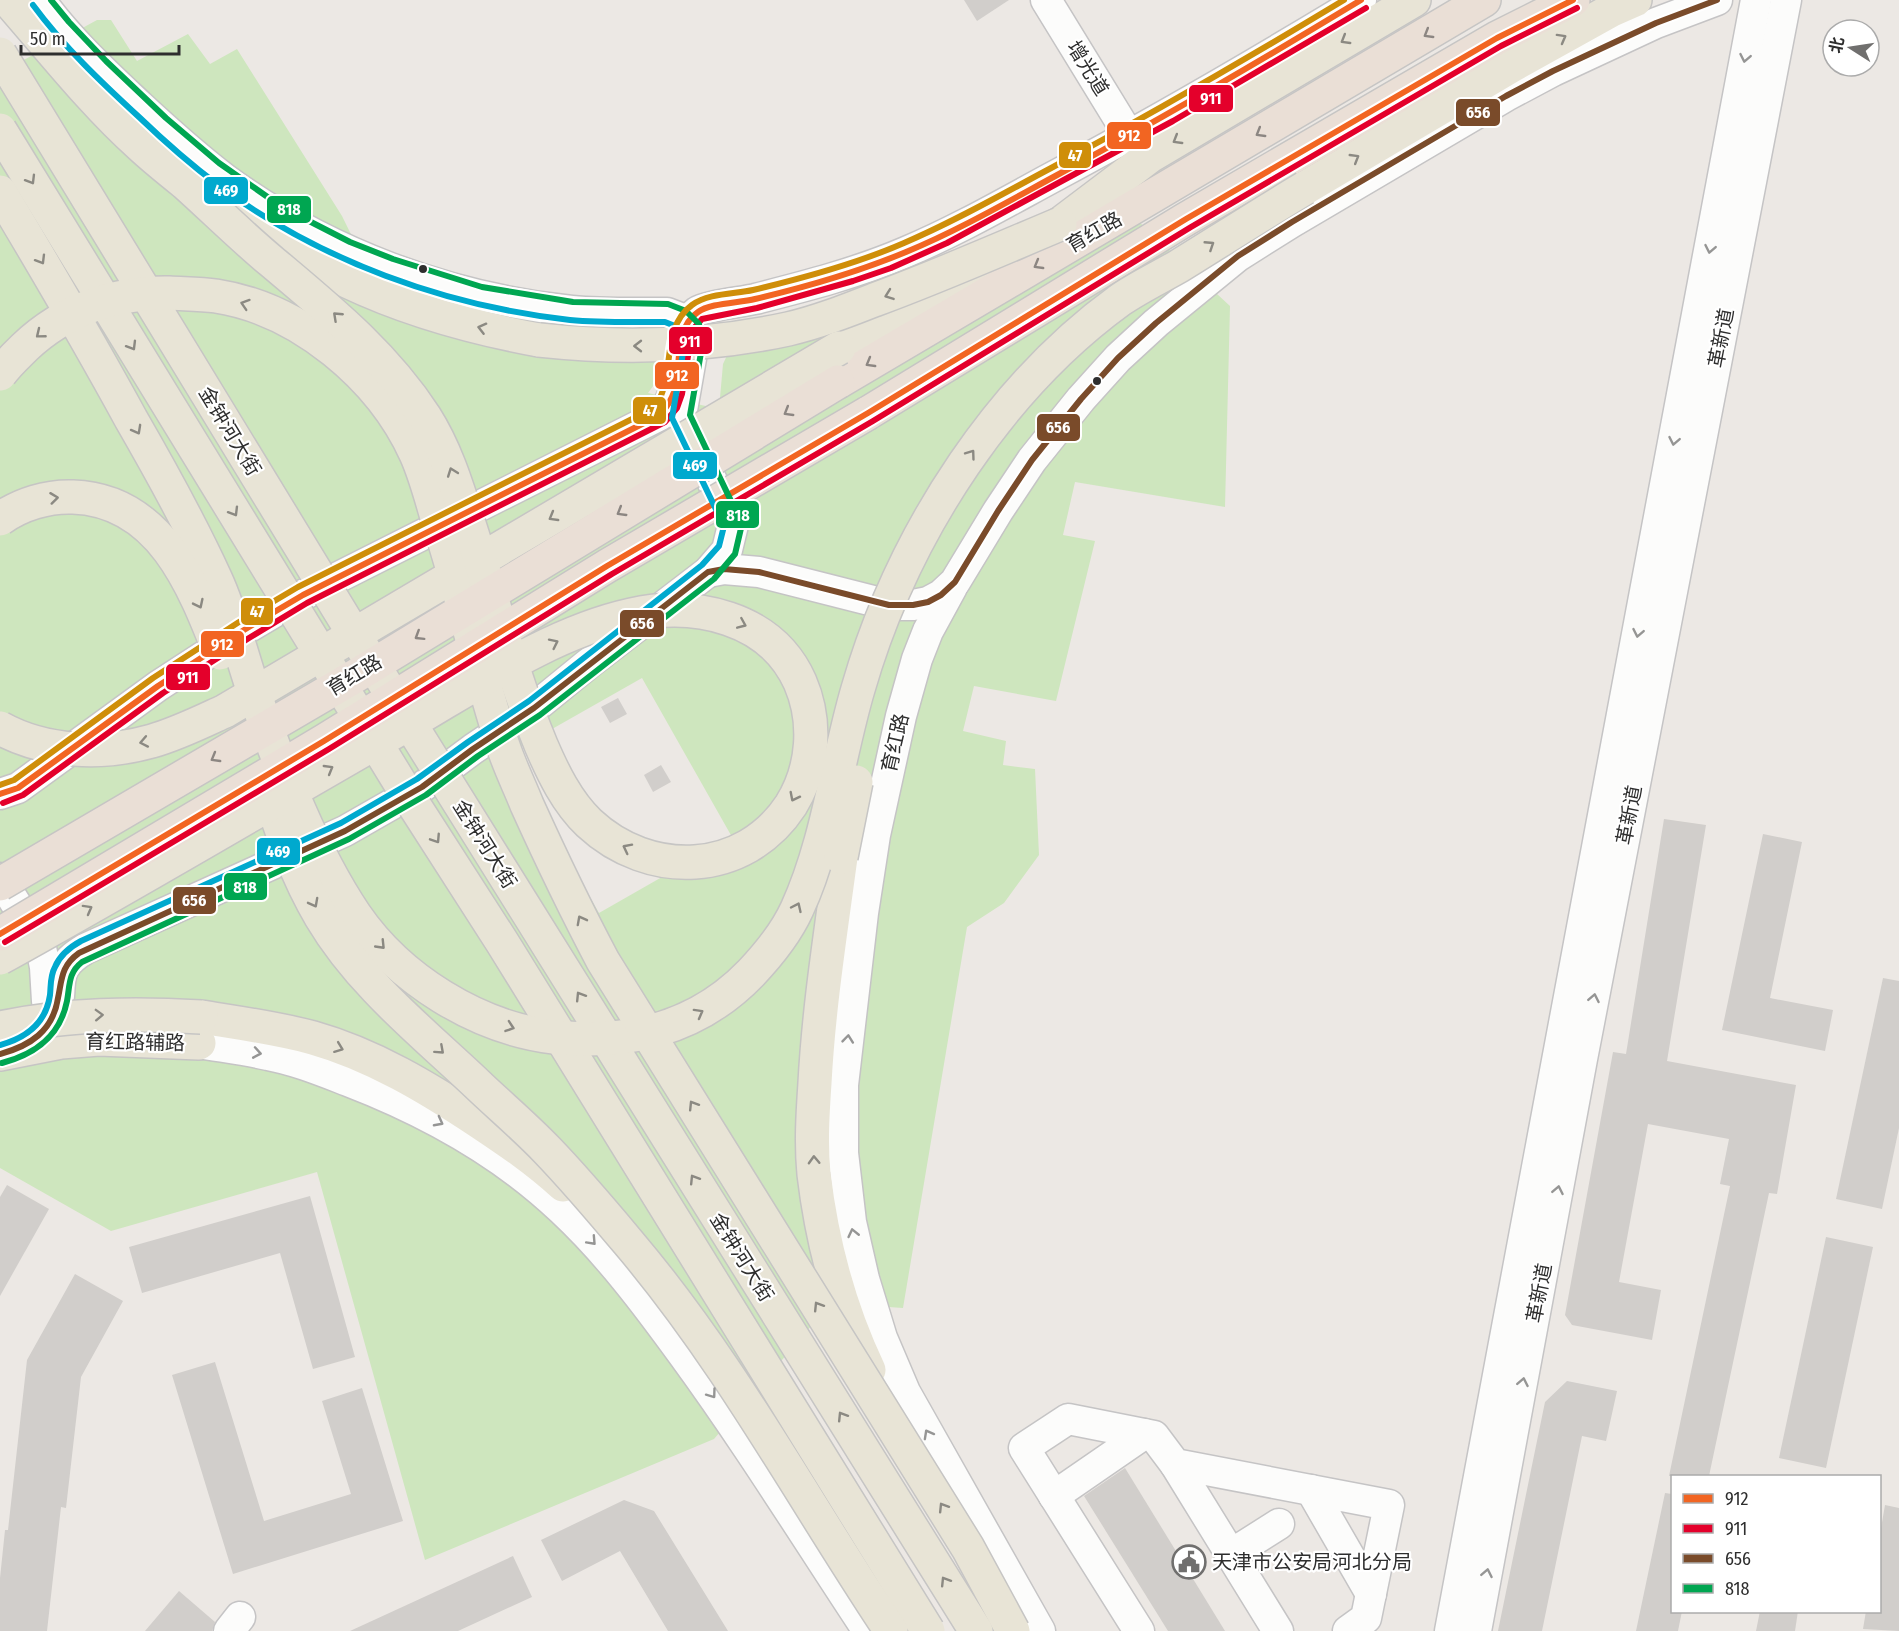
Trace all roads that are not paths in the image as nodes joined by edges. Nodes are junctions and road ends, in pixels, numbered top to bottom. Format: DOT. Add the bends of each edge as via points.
graph roads {
  1 [pos="8,0"];
  2 [pos="40,0"];
  3 [pos="1046,0"];
  4 [pos="1361,0"];
  5 [pos="1414,0"];
  6 [pos="1573,0"];
  7 [pos="1635,0"];
  8 [pos="1717,0"];
  9 [pos="1756,0"];
  10 [pos="1786,0"];
  11 [pos="1481,2"];
  12 [pos="1505,51"];
  13 [pos="0,54"];
  14 [pos="0,130"];
  15 [pos="1130,137"];
  16 [pos="179,178"];
  17 [pos="0,192"];
  18 [pos="1060,224"];
  19 [pos="1178,266"];
  20 [pos="685,316"];
  21 [pos="0,374"];
  22 [pos="652,419"];
  23 [pos="686,427"];
  24 [pos="0,519"];
  25 [pos="733,525"];
  26 [pos="708,572"];
  27 [pos="955,582"];
  28 [pos="902,605"];
  29 [pos="921,652"];
  30 [pos="0,728"];
  31 [pos="6,796"];
  32 [pos="0,878"];
  33 [pos="0,884"];
  34 [pos="15,931"];
  35 [pos="103,940"];
  36 [pos="0,958"];
  37 [pos="50,1022"];
  38 [pos="76,1041"];
  39 [pos="200,1043"];
  40 [pos="7,1044"];
  41 [pos="629,1244"];
  42 [pos="1144,1434"];
  43 [pos="909,1452"];
  44 [pos="1175,1464"];
  45 [pos="1311,1490"];
  46 [pos="1054,1496"];
  47 [pos="1279,1524"];
  48 [pos="1230,1555"];
  49 [pos="1371,1594"];
  50 [pos="868,1631"];
  51 [pos="891,1631"];
  52 [pos="928,1631"];
  53 [pos="976,1631"];
  54 [pos="1013,1631"];
  55 [pos="1040,1631"];
  56 [pos="1139,1631"];
  57 [pos="1278,1631"];
  58 [pos="1348,1631"];
  59 [pos="1450,1631"];
  60 [pos="1476,1631"];
  1 -- 16 [label="main road, bridge" via="138,144"];
  2 -- 20 [label="street" via="92,60 176,139 226,179 325,240 381,266 447,287 525,304"];
  3 -- 15 [label="street, 增光道"];
  4 -- 15 [label="street"];
  5 -- 18 [label="main road, one-way" via="1150,156"];
  6 -- 12 [label="highway, 育红路"];
  12 -- 7 [label="main road, one-way"];
  8 -- 27 [label="street, 育红路" via="1656,23 1506,96 1238,256 1156,323 1081,399 1027,468"];
  9 -- 59 [label="street, 革新道, one-way"];
  60 -- 10 [label="street, 革新道, one-way"];
  11 -- 33 [label="highway, 育红路, one-way, bridge" via="838,382 352,678"];
  19 -- 12 [label="main road, one-way, bridge" via="1286,199"];
  12 -- 34 [label="highway, 育红路, bridge" via="1186,219 607,566"];
  53 -- 13 [label="main road, 金钟河大街, one-way, bridge" via="344,618"];
  14 -- 52 [label="main road, 金钟河大街, one-way, bridge" via="405,791"];
  15 -- 20 [label="street" via="906,252 826,280"];
  18 -- 16 [label="main road, one-way, bridge" via="822,320 686,345 592,345 539,340 446,319 348,282 297,256"];
  36 -- 16 [label="main road, one-way, bridge" via="122,890 348,758 461,693 492,676 502,670 513,664 523,658 576,633 629,616 680,610 705,612 747,626 763,636 796,674 805,694 812,741 807,766 791,804 777,822 762,837 716,860 672,862 649,858 631,851 589,823 567,796 534,729 517,683 514,673 511,662 507,651 475,543 451,468 426,419 397,378 353,331"];
  17 -- 19 [label="main road, one-way, bridge" via="148,449 218,584 256,699 301,812 330,874 358,918 403,967 456,1004 522,1031 578,1039 619,1039 687,1020 738,986 784,934 813,867 872,647 901,573 933,512 996,419 1047,362 1122,300"];
  18 -- 30 [label="main road, one-way, bridge" via="839,348 225,711 152,741 111,748 46,746"];
  43 -- 19 [label="main road, one-way, bridge" via="867,1367 832,1270 821,1215 812,1126 817,1035 841,857 872,704 894,635 928,560 970,491 1019,426 1130,308"];
  20 -- 22 [label="street" via="672,397 665,410"];
  20 -- 23 [label="street, 育红路" via="693,337 681,416"];
  43 -- 21 [label="main road, one-way, bridge" via="610,971 571,901 513,774 416,454 375,392 342,357 299,327 241,303 191,294 156,293 90,305 55,322"];
  22 -- 23 [label="street" via="677,420"];
  22 -- 31 [label="street" via="303,595 158,686"];
  23 -- 25 [label="street, 育红路"];
  24 -- 41 [label="main road, one-way, bridge" via="46,499 82,498 119,507 152,529 185,575 206,617 282,834 322,918 379,991 547,1150"];
  25 -- 26 [label="street" via="727,550"];
  25 -- 28 [label="street, 育红路" via="766,563 862,586"];
  26 -- 28 [label="street, 育红路" via="750,571"];
  26 -- 35 [label="street" via="534,708 422,787 345,831"];
  27 -- 28 [label="street, 育红路" via="928,602"];
  27 -- 29 [label="street, 育红路"];
  28 -- 29 [label="street, 育红路" via="913,617 920,634"];
  55 -- 29 [label="street, 育红路, one-way" via="905,1392 882,1338 850,1222 843,1153 843,1085 862,913 901,716"];
  32 -- 34 [label="street"];
  34 -- 35 [label="street" via="78,943"];
  34 -- 37 [label="street" via="43,954"];
  35 -- 37 [label="street" via="74,956 64,968"];
  37 -- 38 [label="street" via="58,1033"];
  37 -- 40 [label="street" via="40,1036"];
  38 -- 39 [label="main road, 育红路辅路"];
  38 -- 40 [label="main road, 育红路辅路"];
  39 -- 50 [label="street, one-way" via="292,1061 406,1105 485,1150 562,1209 594,1242 680,1349"];
  40 -- 41 [label="main road, one-way, bridge" via="77,1016 146,1014 201,1017 315,1039 402,1074 437,1094 536,1160"];
  41 -- 51 [label="main road, bridge" via="702,1337"];
  42 -- 44 [label="street" via="1154,1436"];
  42 -- 46 [label="street"];
  42 -- 46 [label="street" via="1068,1419 1024,1448"];
  54 -- 43 [label="main road, one-way, bridge" via="969,1548"];
  44 -- 45 [label="street"];
  44 -- 48 [label="street"];
  45 -- 49 [label="street"];
  45 -- 49 [label="street" via="1389,1505"];
  46 -- 56 [label="street"];
  47 -- 48 [label="street"];
  48 -- 57 [label="street"];
  49 -- 58 [label="street" via="1366,1618"];
}
